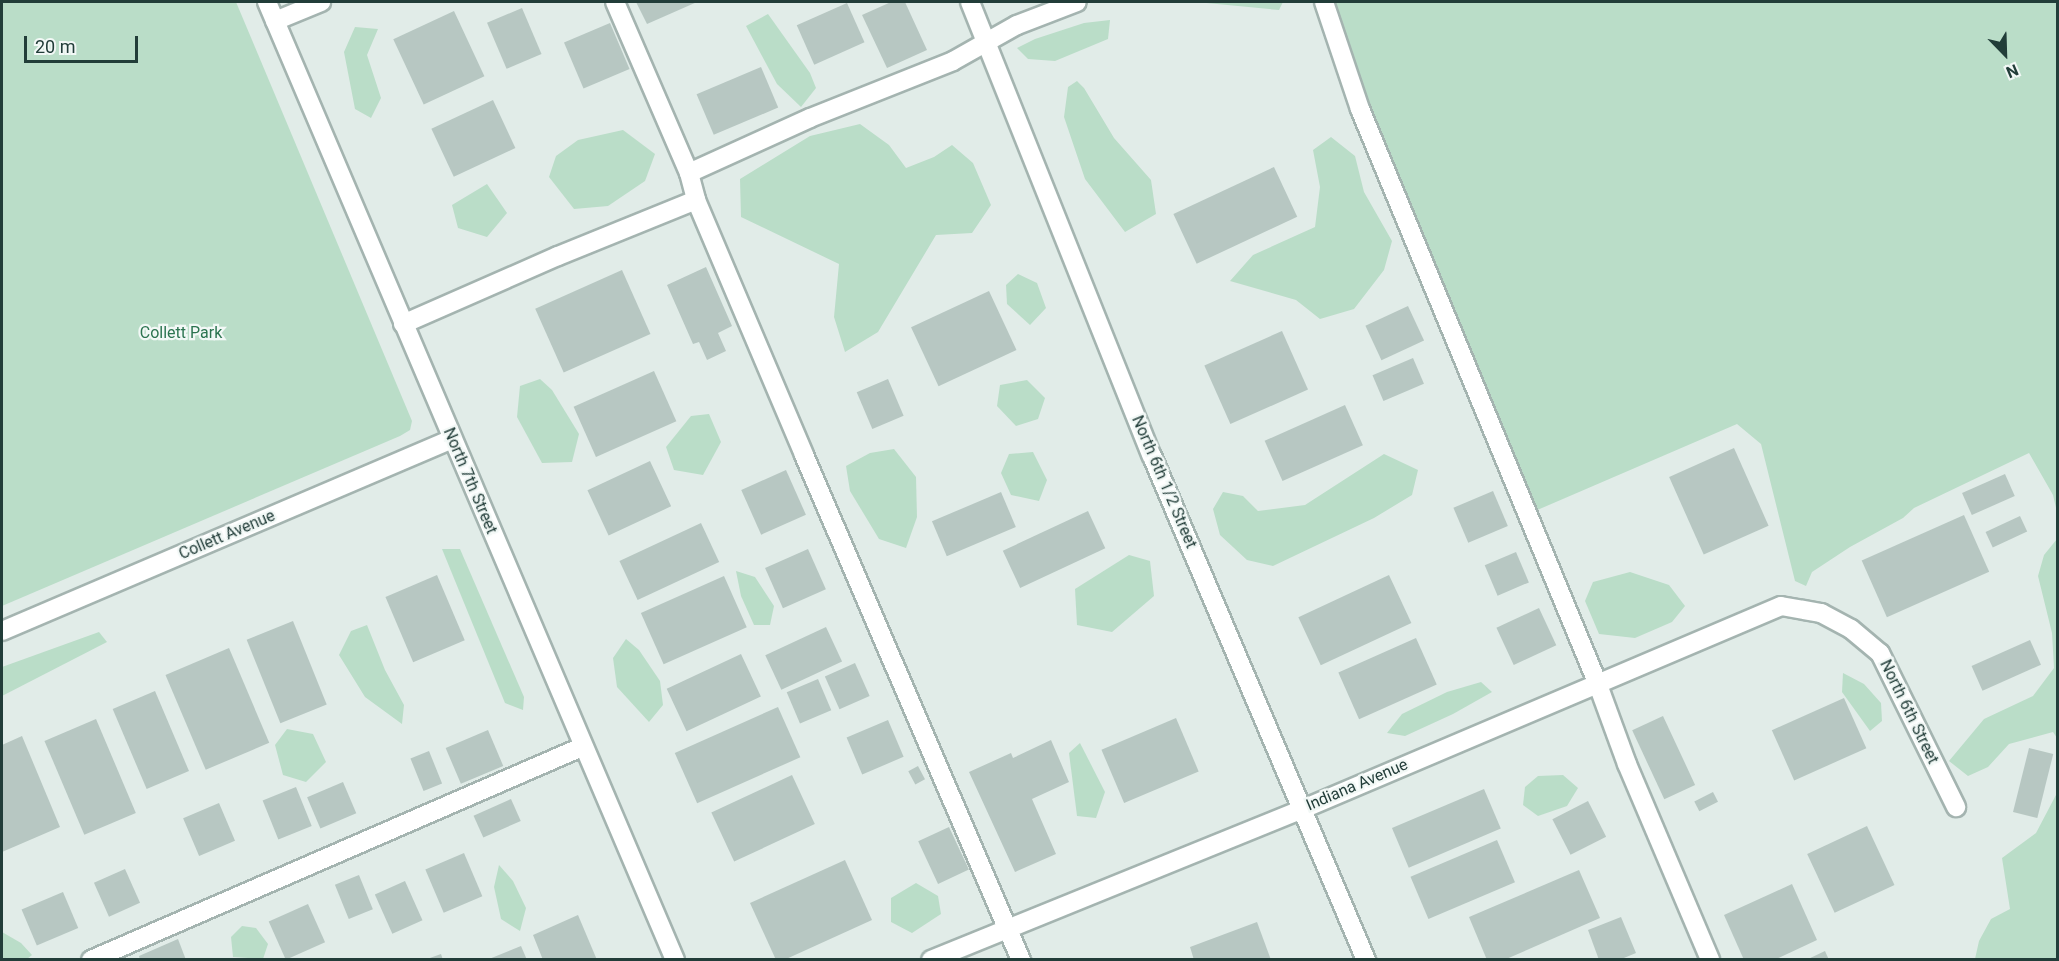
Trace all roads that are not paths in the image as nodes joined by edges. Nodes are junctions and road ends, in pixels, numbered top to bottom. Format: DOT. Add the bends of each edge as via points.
graph roads {
  1 [pos="267,2"];
  2 [pos="321,2"];
  3 [pos="615,2"];
  4 [pos="970,2"];
  5 [pos="1077,2"];
  6 [pos="1324,2"];
  7 [pos="275,21"];
  8 [pos="987,41"];
  9 [pos="689,173"];
  10 [pos="696,200"];
  11 [pos="403,324"];
  12 [pos="452,439"];
  13 [pos="1781,606"];
  14 [pos="2,631"];
  15 [pos="1597,682"];
  16 [pos="584,746"];
  17 [pos="1956,807"];
  18 [pos="1303,809"];
  19 [pos="1007,928"];
  20 [pos="91,960"];
  21 [pos="675,960"];
  22 [pos="931,960"];
  23 [pos="1021,960"];
  24 [pos="1366,960"];
  25 [pos="1710,960"];
  1 -- 7 [label="street, North 7th Street"];
  2 -- 7 [label="street"];
  3 -- 9 [label="street"];
  4 -- 8 [label="street, North 6th 1/2 Street"];
  5 -- 8 [label="street"];
  6 -- 15 [label="street" via="1360,109"];
  7 -- 11 [label="street, North 7th Street"];
  8 -- 9 [label="street" via="953,61 810,118"];
  8 -- 18 [label="street, North 6th 1/2 Street" via="1152,456"];
  9 -- 10 [label="street"];
  10 -- 11 [label="street" via="558,255"];
  10 -- 19 [label="street"];
  11 -- 12 [label="street, North 7th Street"];
  12 -- 14 [label="street, Collett Avenue"];
  12 -- 16 [label="street, North 7th Street"];
  13 -- 15 [label="street, Indiana Avenue"];
  13 -- 17 [label="street, North 6th Street" via="1821,613 1851,629 1880,653"];
  15 -- 18 [label="street, Indiana Avenue"];
  15 -- 25 [label="street" via="1627,764"];
  16 -- 20 [label="street"];
  16 -- 21 [label="street, North 7th Street"];
  18 -- 19 [label="street, Indiana Avenue"];
  18 -- 24 [label="street, North 6th 1/2 Street"];
  19 -- 22 [label="street, Indiana Avenue"];
  19 -- 23 [label="street"];
}
